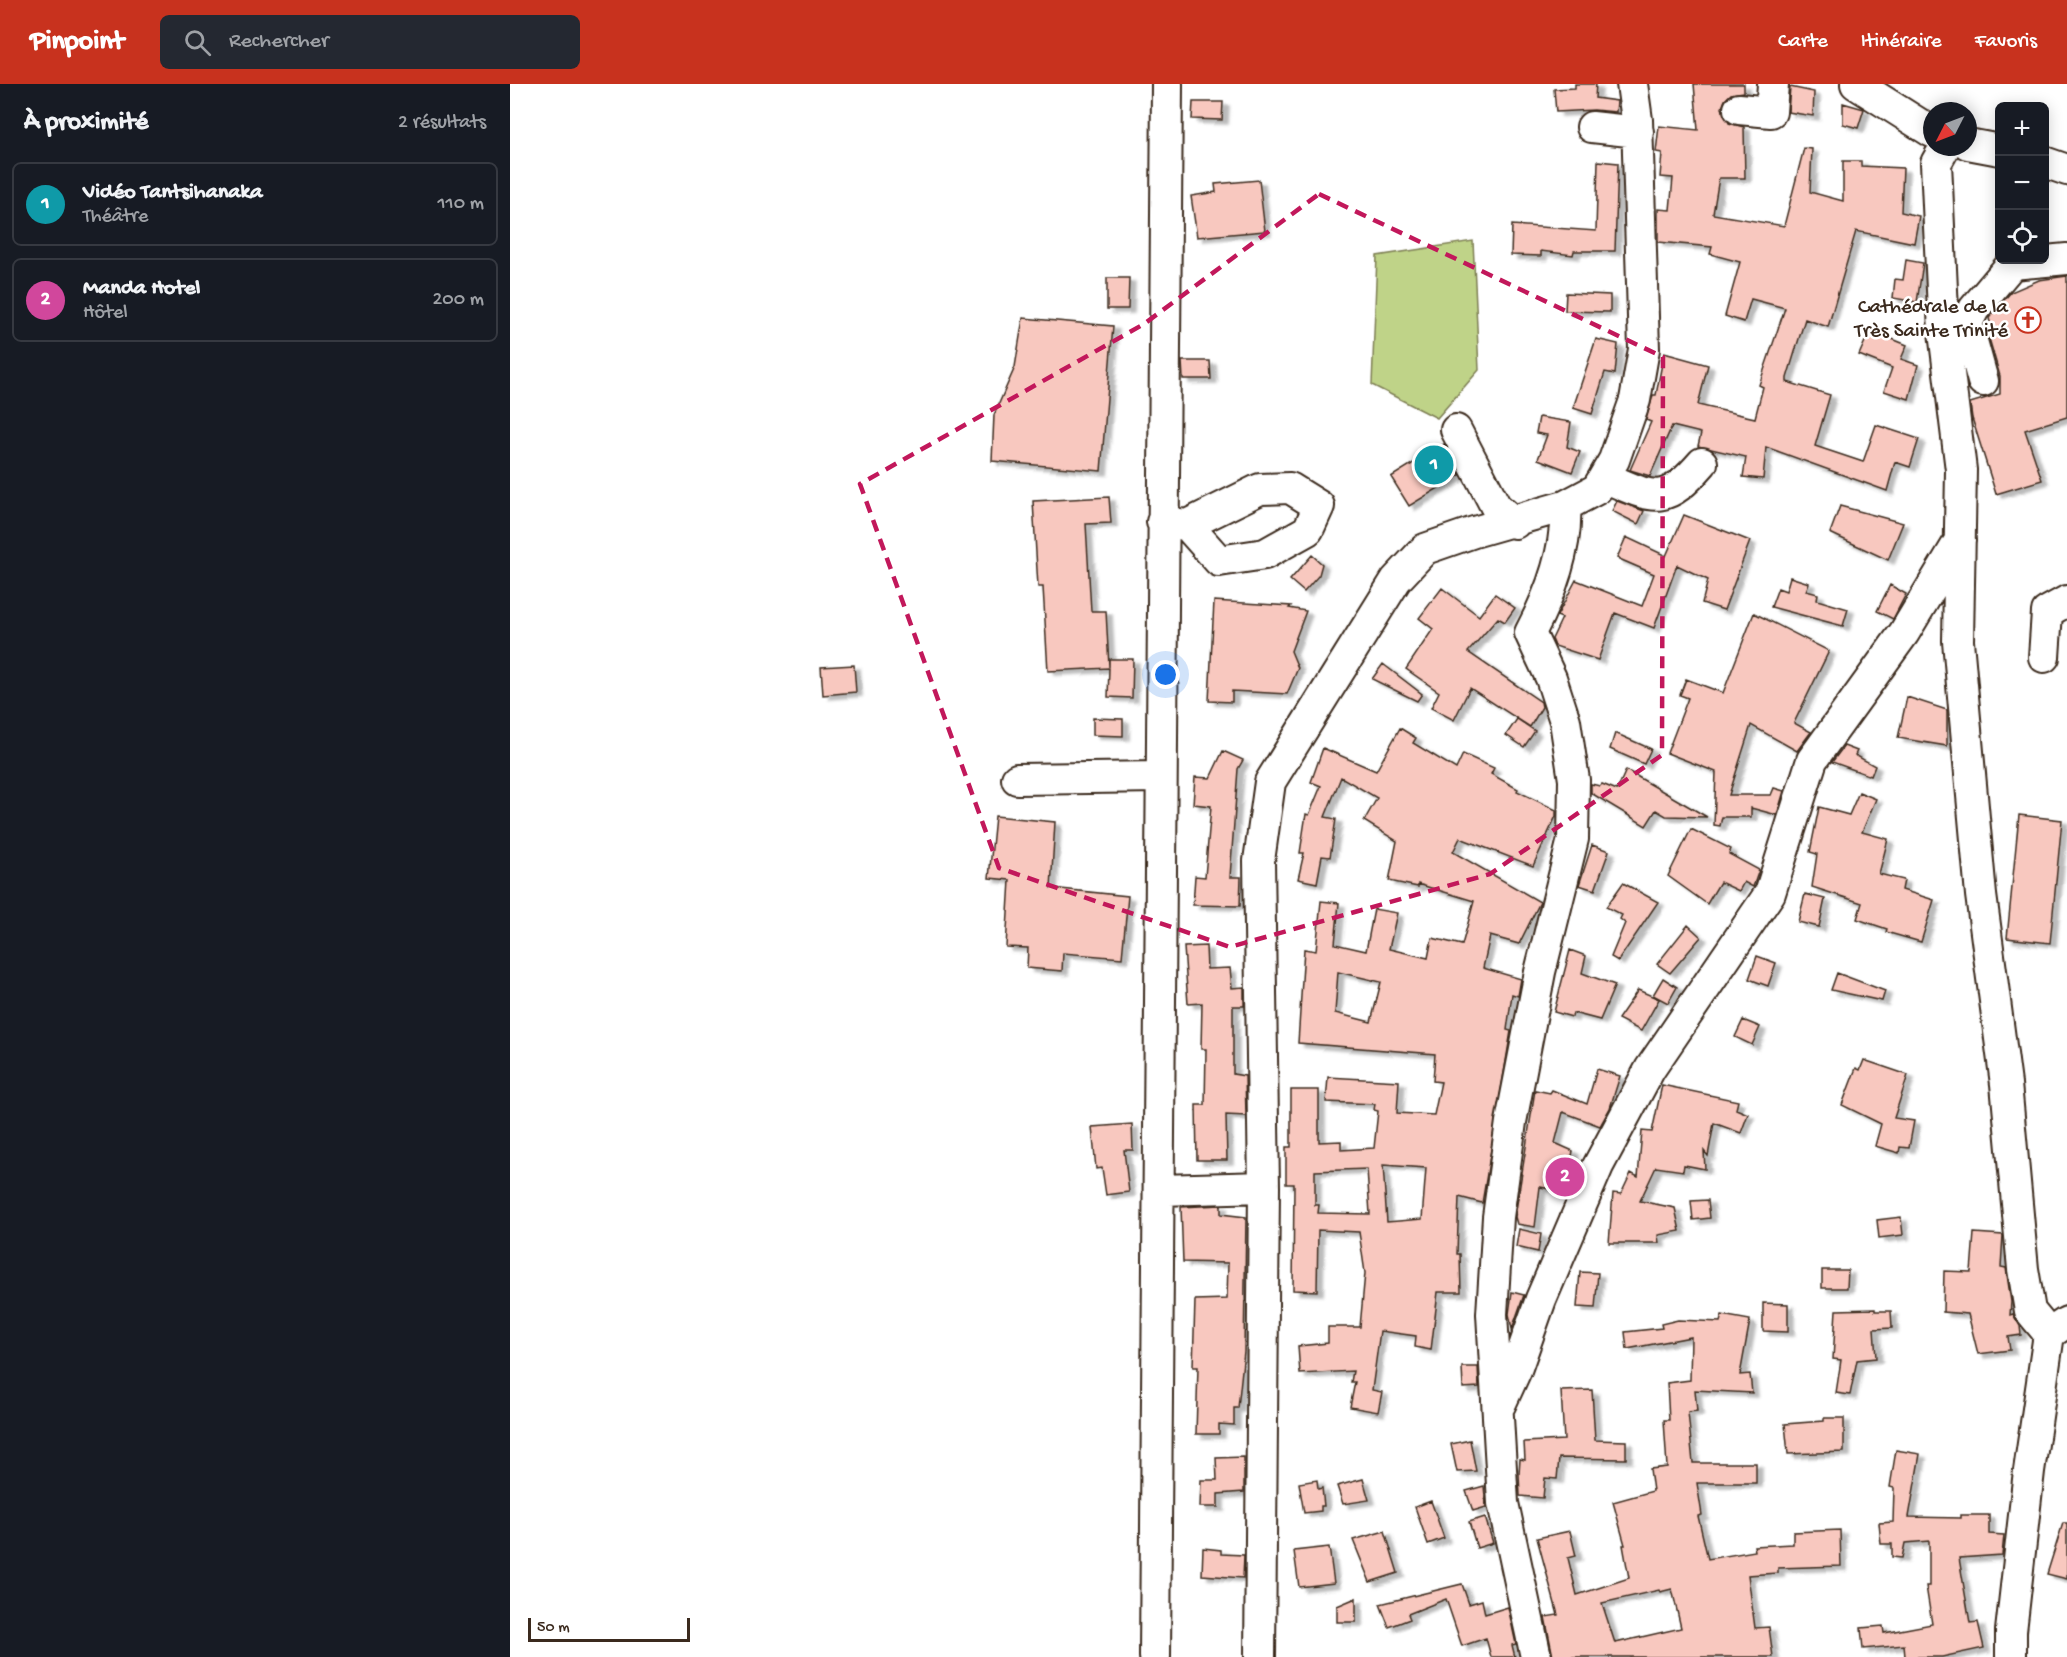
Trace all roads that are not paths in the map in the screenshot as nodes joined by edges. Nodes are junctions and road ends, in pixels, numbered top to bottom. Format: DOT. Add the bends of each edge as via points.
graph roads {
  1 [pos="1167,84"];
  2 [pos="1632,84"];
  3 [pos="1773,84"];
  4 [pos="1856,84"];
  5 [pos="1739,109"];
  6 [pos="1592,126"];
  7 [pos="1923,126"];
  8 [pos="1638,132"];
  9 [pos="1977,146"];
  10 [pos="1995,149"];
  11 [pos="1940,156"];
  12 [pos="2049,164"];
  13 [pos="2067,170"];
  14 [pos="2067,259"];
  15 [pos="1983,381"];
  16 [pos="1456,430"];
  17 [pos="1702,463"];
  18 [pos="1604,477"];
  19 [pos="1565,506"];
  20 [pos="1515,522"];
  21 [pos="1960,540"];
  22 [pos="2067,601"];
  23 [pos="2044,657"];
  24 [pos="1160,777"];
  25 [pos="1017,779"];
  26 [pos="1264,1187"];
  27 [pos="1160,1190"];
  28 [pos="2058,1328"];
  29 [pos="1498,1408"];
  30 [pos="1155,1657"];
  31 [pos="1260,1657"];
  32 [pos="1536,1657"];
  33 [pos="2011,1657"];
  1 -- 24 [label="street" via="1174,523"];
  2 -- 8 [label="street"];
  3 -- 5 [label="street" via="1770,112"];
  4 -- 7 [label="street"];
  6 -- 8 [label="street"];
  8 -- 18 [label="street" via="1644,349 1635,400"];
  9 -- 10 [label="street"];
  11 -- 21 [label="street" via="1936,163 1944,332 1961,470"];
  12 -- 13 [label="street"];
  14 -- 15 [label="street" via="2012,264 1974,309 1967,323"];
  16 -- 20 [label="street" via="1496,507"];
  17 -- 18 [label="street" via="1670,494 1651,496"];
  18 -- 19 [label="street" via="1597,489"];
  19 -- 20 [label="street"];
  19 -- 29 [label="street" via="1567,532 1544,606 1530,633 1565,721 1574,780 1573,839 1538,983 1501,1196 1492,1314"];
  20 -- 26 [label="street" via="1425,549 1396,580 1270,782 1260,861"];
  21 -- 28 [label="street" via="1958,641 1981,895 2006,1084 2023,1269 2030,1311"];
  21 -- 29 [label="street" via="1904,633 1812,760 1770,893 1650,1069 1567,1236"];
  22 -- 23 [label="street" via="2048,612"];
  24 -- 25 [label="street"];
  24 -- 27 [label="street"];
  26 -- 27 [label="street"];
  26 -- 31 [label="street"];
  27 -- 30 [label="street"];
  28 -- 33 [label="street" via="2029,1471"];
  29 -- 32 [label="street" via="1503,1503"];
}
